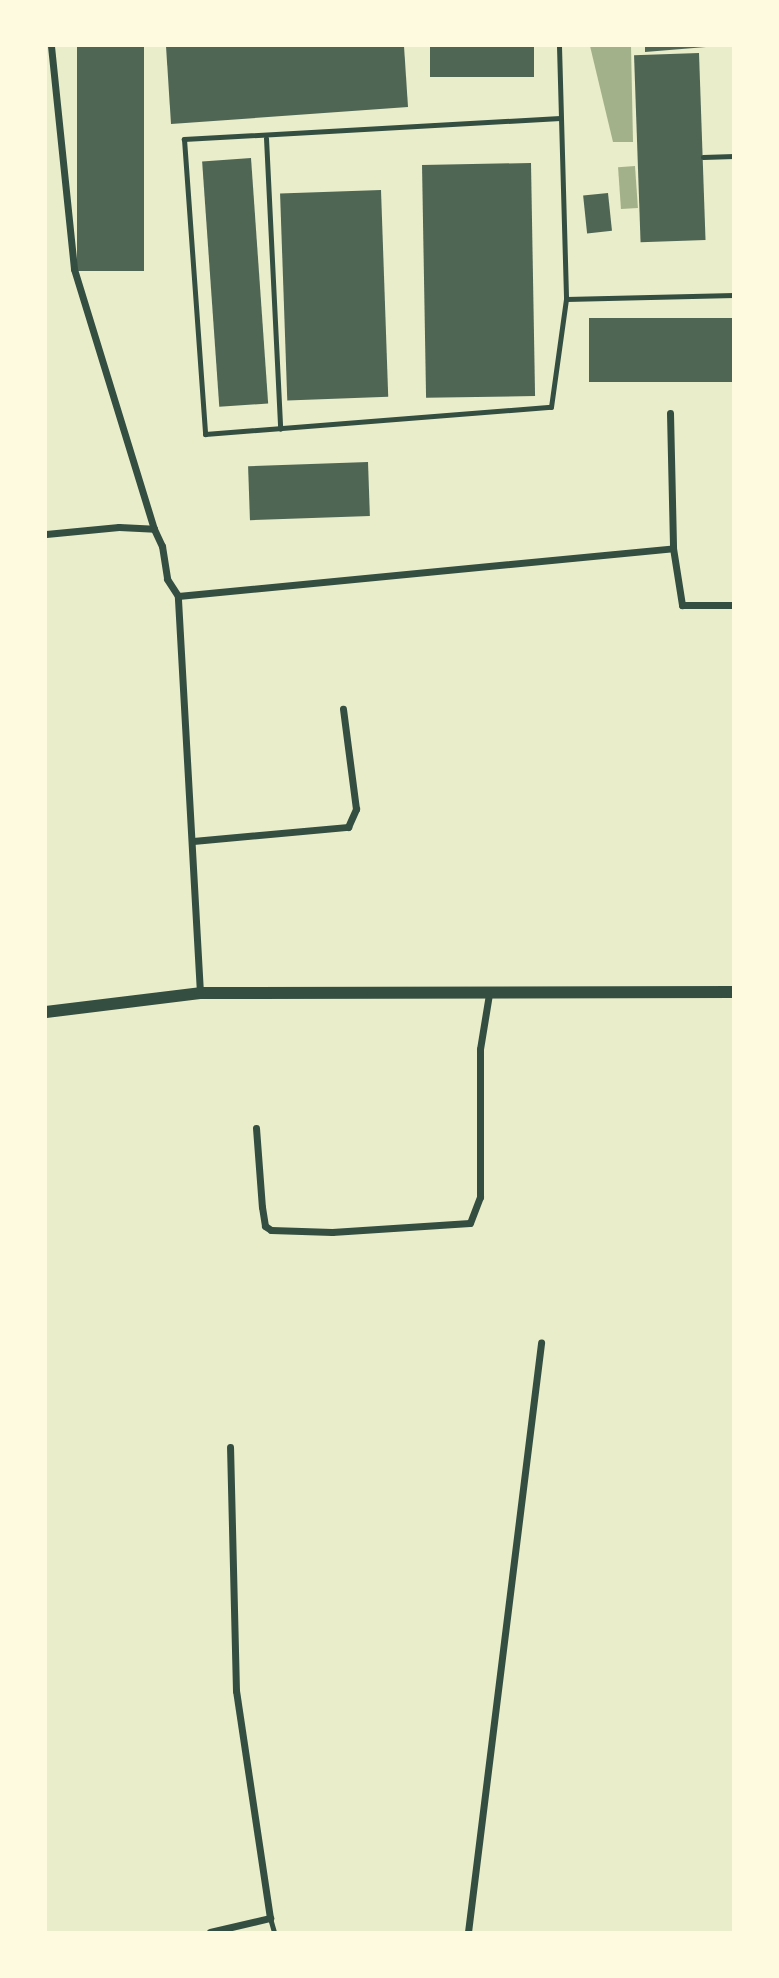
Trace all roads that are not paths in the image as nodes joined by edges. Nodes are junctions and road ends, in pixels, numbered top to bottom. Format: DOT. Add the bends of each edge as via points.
graph roads {
  1 [pos="51,46"];
  2 [pos="559,46"];
  3 [pos="560,118"];
  4 [pos="266,138"];
  5 [pos="733,295"];
  6 [pos="566,299"];
  7 [pos="670,412"];
  8 [pos="280,429"];
  9 [pos="154,529"];
  10 [pos="46,534"];
  11 [pos="673,548"];
  12 [pos="178,596"];
  13 [pos="733,605"];
  14 [pos="343,709"];
  15 [pos="193,841"];
  16 [pos="733,992"];
  17 [pos="200,993"];
  18 [pos="489,994"];
  19 [pos="46,1012"];
  20 [pos="256,1128"];
  21 [pos="541,1343"];
  22 [pos="230,1447"];
  23 [pos="270,1918"];
  24 [pos="210,1933"];
  25 [pos="274,1933"];
  26 [pos="468,1933"];
  1 -- 9 [label="street" via="74,269"];
  2 -- 3 [label="lane"];
  3 -- 4 [label="lane"];
  3 -- 6 [label="lane"];
  4 -- 8 [label="lane"];
  4 -- 8 [label="lane" via="184,139 205,434"];
  5 -- 6 [label="lane"];
  6 -- 8 [label="lane" via="551,407"];
  7 -- 11 [label="street"];
  9 -- 10 [label="street" via="119,527"];
  9 -- 12 [label="street" via="167,579"];
  11 -- 12 [label="street"];
  11 -- 13 [label="street" via="682,605"];
  12 -- 15 [label="street"];
  14 -- 15 [label="street" via="356,809 348,827"];
  15 -- 17 [label="street"];
  16 -- 18 [label="street"];
  17 -- 18 [label="street"];
  17 -- 19 [label="street"];
  18 -- 20 [label="street" via="480,1049 480,1197 470,1223 331,1232 271,1230 265,1226 262,1208"];
  21 -- 26 [label="street"];
  22 -- 23 [label="street" via="236,1691"];
  23 -- 24 [label="street"];
  23 -- 25 [label="lane"];
}
